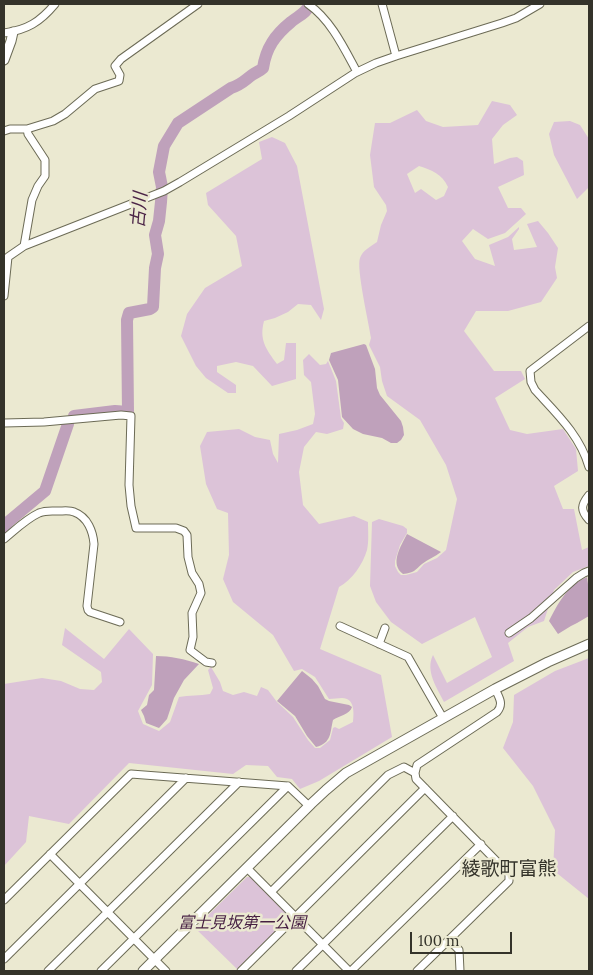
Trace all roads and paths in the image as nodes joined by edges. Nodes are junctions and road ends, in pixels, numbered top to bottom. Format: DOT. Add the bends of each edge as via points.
graph roads {
  1 [pos="55,4"];
  2 [pos="198,4"];
  3 [pos="382,4"];
  4 [pos="540,4"];
  5 [pos="310,5"];
  6 [pos="8,33"];
  7 [pos="396,56"];
  8 [pos="4,60"];
  9 [pos="357,72"];
  10 [pos="27,129"];
  11 [pos="4,130"];
  12 [pos="24,246"];
  13 [pos="4,296"];
  14 [pos="589,326"];
  15 [pos="4,423"];
  16 [pos="589,467"];
  17 [pos="589,494"];
  18 [pos="589,520"];
  19 [pos="4,539"];
  20 [pos="589,571"];
  21 [pos="120,622"];
  22 [pos="340,626"];
  23 [pos="385,628"];
  24 [pos="509,633"];
  25 [pos="379,644"];
  26 [pos="589,644"];
  27 [pos="212,663"];
  28 [pos="495,689"];
  29 [pos="443,718"];
  30 [pos="415,773"];
  31 [pos="186,778"];
  32 [pos="239,782"];
  33 [pos="288,786"];
  34 [pos="425,788"];
  35 [pos="309,806"];
  36 [pos="453,816"];
  37 [pos="481,844"];
  38 [pos="50,854"];
  39 [pos="247,868"];
  40 [pos="79,884"];
  41 [pos="271,892"];
  42 [pos="4,900"];
  43 [pos="107,912"];
  44 [pos="296,917"];
  45 [pos="134,939"];
  46 [pos="449,940"];
  47 [pos="323,944"];
  48 [pos="4,959"];
  49 [pos="155,960"];
  50 [pos="48,971"];
  51 [pos="101,971"];
  52 [pos="143,971"];
  53 [pos="166,971"];
  54 [pos="241,971"];
  55 [pos="296,971"];
  56 [pos="350,971"];
  57 [pos="417,971"];
  58 [pos="460,971"];
  1 -- 6 [label="street" via="41,19"];
  2 -- 10 [label="street" via="121,59 115,66 120,75 119,81 95,89 59,118"];
  3 -- 7 [label="street"];
  4 -- 7 [label="street" via="516,18"];
  5 -- 9 [label="street" via="328,22"];
  6 -- 8 [label="street" via="12,40"];
  7 -- 9 [label="street"];
  9 -- 12 [label="street" via="161,192"];
  10 -- 11 [label="street"];
  10 -- 12 [label="street" via="45,160 45,176 32,200"];
  12 -- 13 [label="street" via="8,257"];
  14 -- 16 [label="street" via="530,371 535,390 569,427"];
  15 -- 27 [label="street" via="131,416 129,485 136,528 184,531 192,573 201,593 192,613 190,650"];
  17 -- 18 [label="street" via="582,506"];
  19 -- 21 [label="street" via="24,522 46,511 74,512 83,517 90,526 94,544 88,610"];
  20 -- 24 [label="street"];
  22 -- 25 [label="street"];
  23 -- 25 [label="street"];
  25 -- 29 [label="street" via="408,657"];
  26 -- 28 [label="street"];
  28 -- 29 [label="street"];
  28 -- 30 [label="street" via="501,702 497,712 417,764"];
  29 -- 35 [label="street" via="346,774"];
  30 -- 34 [label="street"];
  30 -- 41 [label="street" via="404,767 388,775"];
  31 -- 32 [label="street"];
  31 -- 38 [label="street" via="131,774"];
  31 -- 40 [label="street"];
  32 -- 33 [label="street"];
  32 -- 43 [label="street"];
  33 -- 35 [label="street"];
  33 -- 45 [label="street"];
  34 -- 36 [label="street"];
  34 -- 44 [label="street"];
  35 -- 39 [label="street"];
  36 -- 37 [label="street"];
  36 -- 47 [label="street"];
  37 -- 46 [label="street" via="509,874 510,881"];
  37 -- 56 [label="street"];
  38 -- 40 [label="street"];
  38 -- 42 [label="street"];
  39 -- 41 [label="street"];
  39 -- 49 [label="street"];
  40 -- 43 [label="street"];
  40 -- 48 [label="street"];
  41 -- 44 [label="street"];
  43 -- 45 [label="street"];
  43 -- 50 [label="street"];
  44 -- 47 [label="street"];
  44 -- 54 [label="street"];
  45 -- 49 [label="street"];
  45 -- 51 [label="street"];
  46 -- 57 [label="street"];
  46 -- 58 [label="street" via="459,950"];
  47 -- 55 [label="street"];
  47 -- 56 [label="street"];
  49 -- 52 [label="street"];
  49 -- 53 [label="street"];
}
